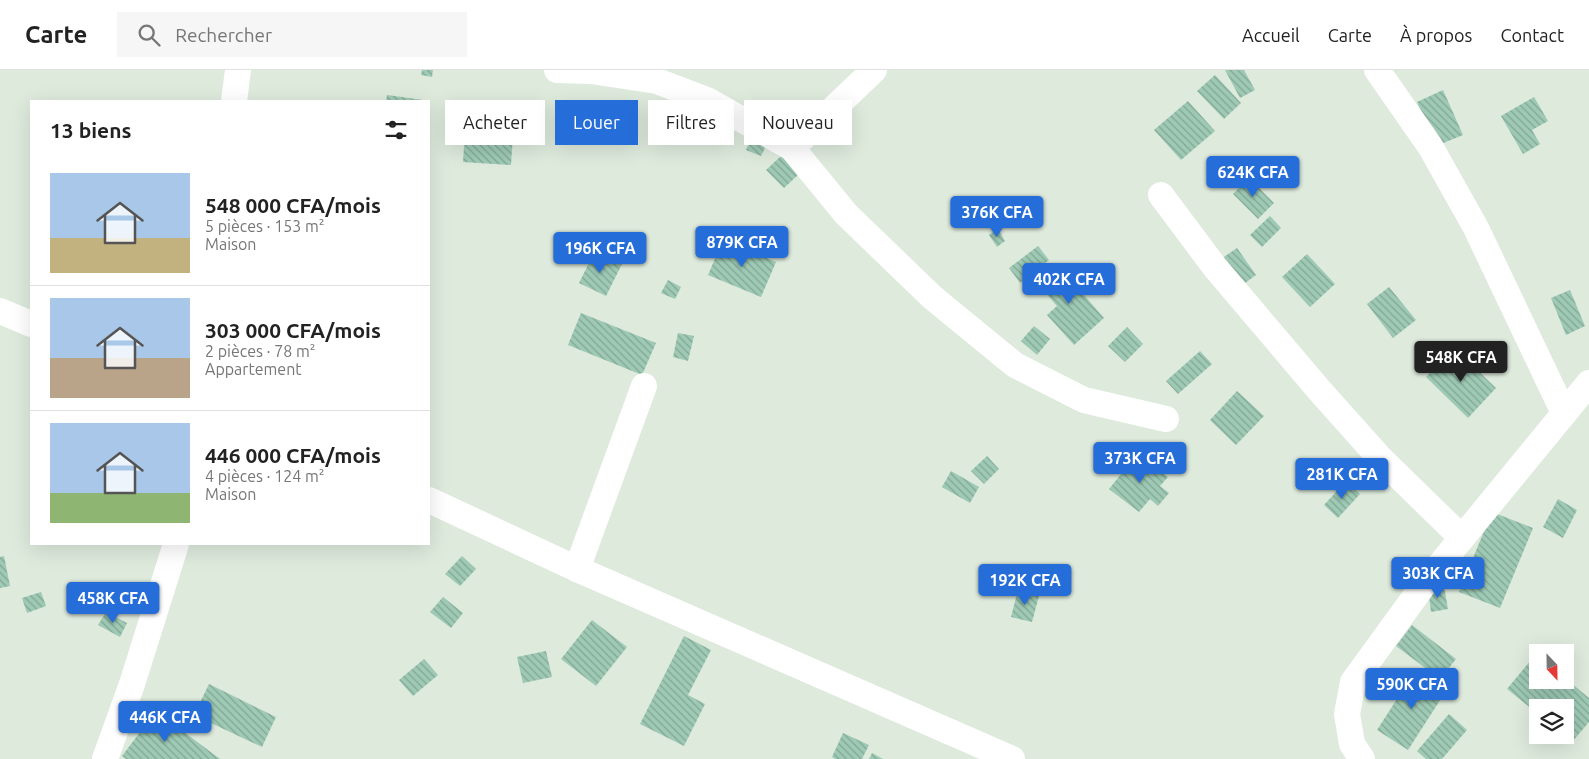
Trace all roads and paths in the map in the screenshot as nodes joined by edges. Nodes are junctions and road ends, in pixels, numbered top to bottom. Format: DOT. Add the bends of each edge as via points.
graph roads {
  1 [pos="238,70"];
  2 [pos="557,70"];
  3 [pos="874,70"];
  4 [pos="1377,70"];
  5 [pos="234,100"];
  6 [pos="792,148"];
  7 [pos="1162,195"];
  8 [pos="0,311"];
  9 [pos="30,324"];
  10 [pos="1589,383"];
  11 [pos="644,386"];
  12 [pos="1564,413"];
  13 [pos="1166,419"];
  14 [pos="430,500"];
  15 [pos="1462,538"];
  16 [pos="176,545"];
  17 [pos="578,569"];
  18 [pos="105,759"];
  19 [pos="1012,759"];
  20 [pos="1362,759"];
  1 -- 5 [label="street"];
  2 -- 6 [label="street" via="591,71 657,81 709,101"];
  3 -- 6 [label="street"];
  4 -- 12 [label="street" via="1430,146 1476,228"];
  6 -- 13 [label="street" via="846,214 932,298 1015,365 1084,400"];
  7 -- 15 [label="street" via="1214,266 1320,391 1379,457"];
  8 -- 9 [label="street"];
  10 -- 12 [label="street"];
  11 -- 17 [label="street"];
  12 -- 15 [label="street"];
  14 -- 17 [label="street"];
  15 -- 20 [label="street" via="1353,682 1347,714 1352,744"];
  16 -- 18 [label="street"];
  17 -- 19 [label="street"];
}
